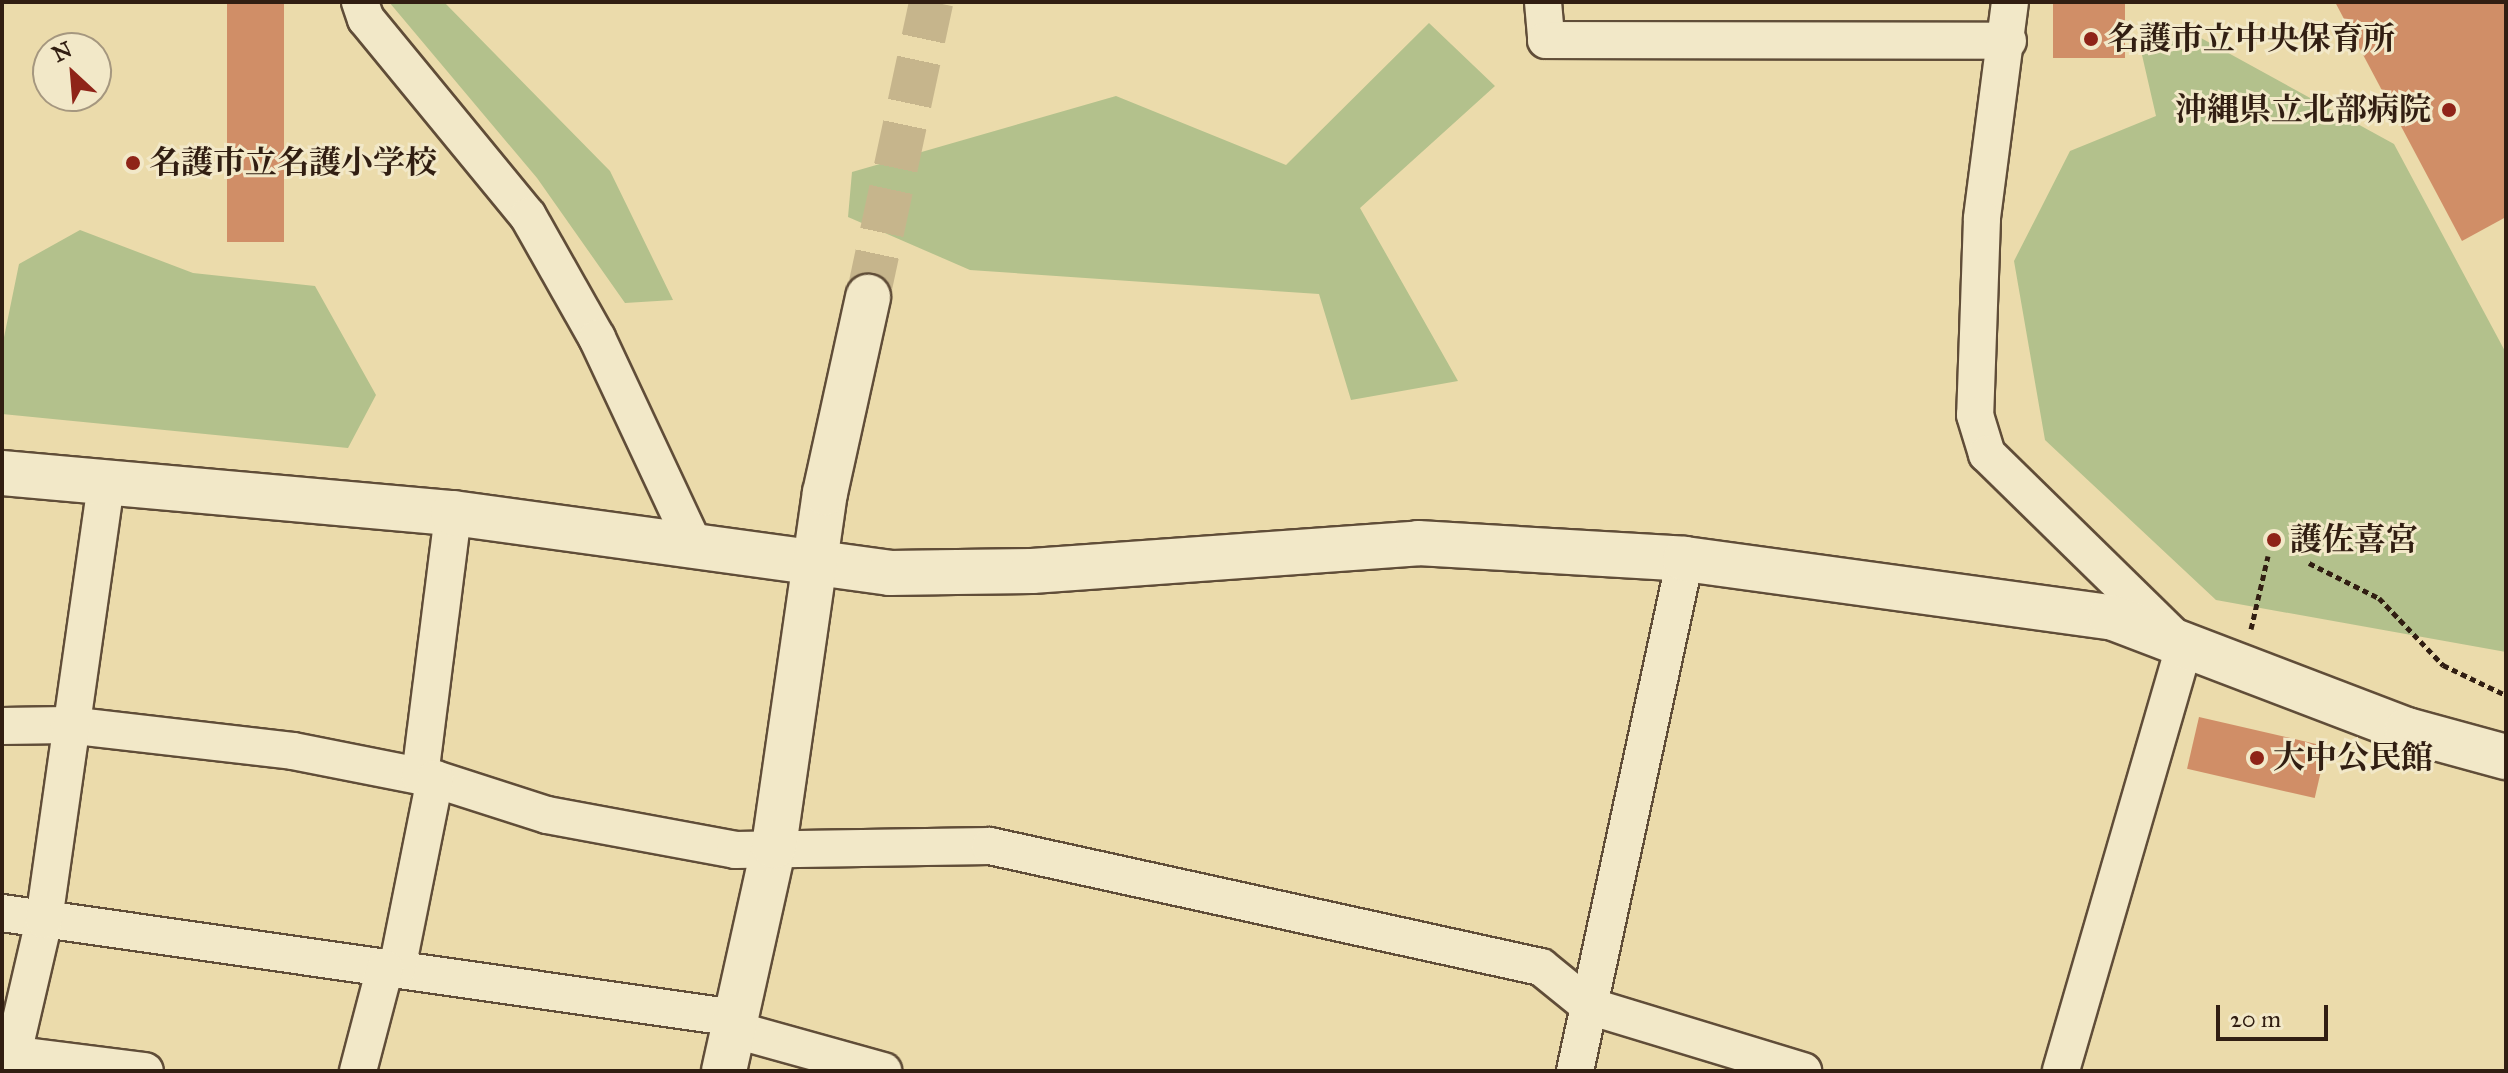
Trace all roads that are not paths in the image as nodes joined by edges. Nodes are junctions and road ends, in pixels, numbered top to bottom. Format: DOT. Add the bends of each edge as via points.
graph roads {
  1 [pos="360,2"];
  2 [pos="1543,2"];
  3 [pos="2010,2"];
  4 [pos="2008,41"];
  5 [pos="868,297"];
  6 [pos="2,473"];
  7 [pos="106,484"];
  8 [pos="453,513"];
  9 [pos="694,545"];
  10 [pos="1685,559"];
  11 [pos="819,564"];
  12 [pos="2184,647"];
  13 [pos="68,725"];
  14 [pos="2,726"];
  15 [pos="2506,757"];
  16 [pos="427,778"];
  17 [pos="774,846"];
  18 [pos="2,913"];
  19 [pos="44,920"];
  20 [pos="391,968"];
  21 [pos="1589,1006"];
  22 [pos="730,1039"];
  23 [pos="8,1059"];
  24 [pos="145,1071"];
  25 [pos="358,1071"];
  26 [pos="883,1071"];
  27 [pos="1575,1071"];
  28 [pos="1803,1071"];
  29 [pos="2061,1071"];
  1 -- 9 [label="street" via="366,19 528,216 597,338"];
  2 -- 4 [label="street" via="1546,40"];
  3 -- 4 [label="street"];
  4 -- 12 [label="street" via="1982,219 1975,415 1987,454"];
  5 -- 11 [label="street" via="825,493"];
  6 -- 7 [label="street"];
  7 -- 8 [label="street"];
  7 -- 13 [label="street"];
  8 -- 9 [label="street"];
  8 -- 16 [label="street"];
  9 -- 11 [label="street"];
  10 -- 11 [label="street" via="1418,543 1032,571 890,573"];
  10 -- 12 [label="street" via="2045,603 2111,617"];
  10 -- 21 [label="street"];
  11 -- 17 [label="street"];
  12 -- 15 [label="street" via="2407,730"];
  12 -- 29 [label="street"];
  13 -- 14 [label="street"];
  13 -- 16 [label="street" via="293,751"];
  13 -- 19 [label="street"];
  16 -- 17 [label="street" via="547,815 735,850"];
  16 -- 20 [label="street"];
  17 -- 21 [label="street" via="990,846 1541,967"];
  17 -- 22 [label="street"];
  18 -- 19 [label="street"];
  19 -- 20 [label="street"];
  19 -- 23 [label="street"];
  20 -- 22 [label="street"];
  20 -- 25 [label="street"];
  21 -- 27 [label="street"];
  21 -- 28 [label="street"];
  22 -- 26 [label="street"];
  23 -- 24 [label="street"];
}
